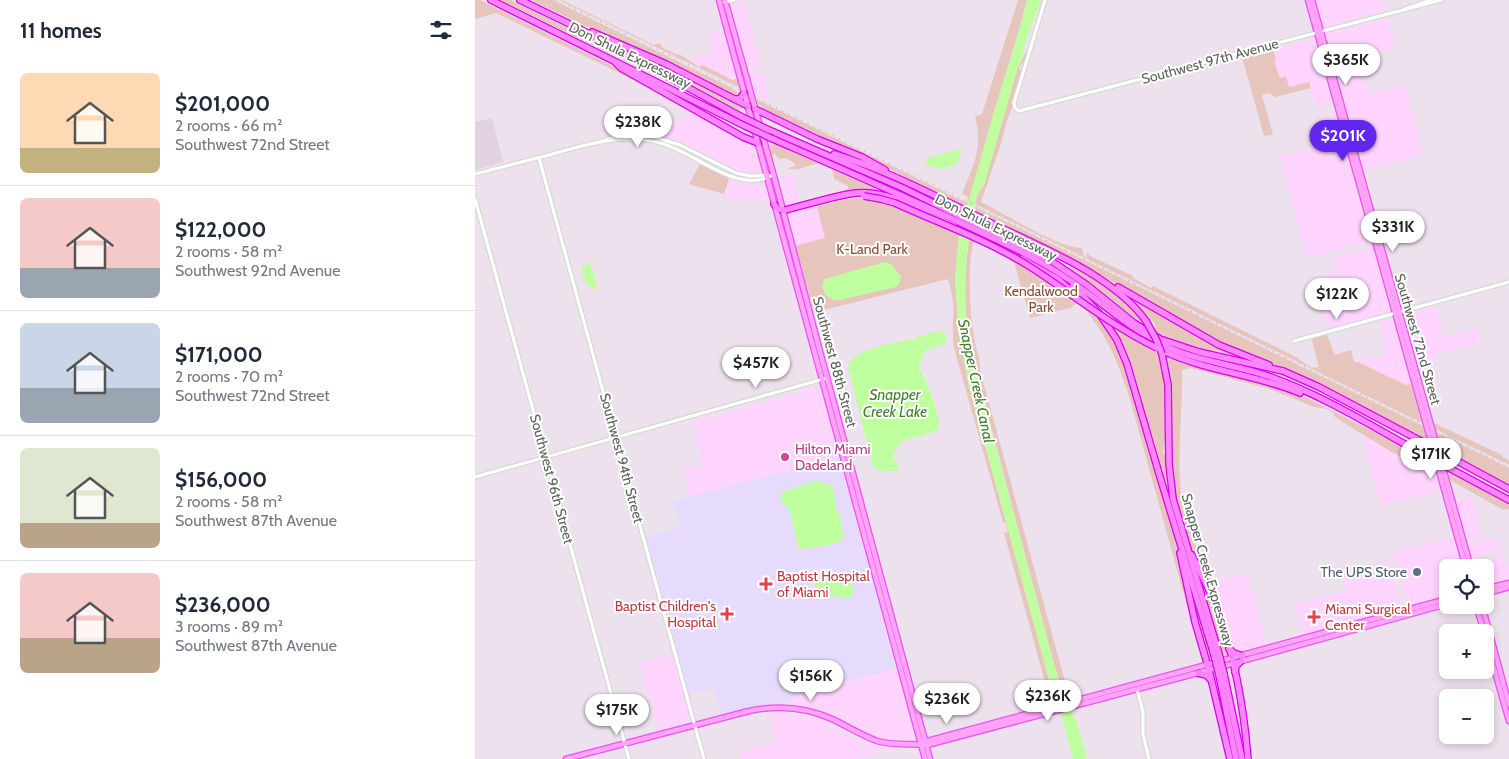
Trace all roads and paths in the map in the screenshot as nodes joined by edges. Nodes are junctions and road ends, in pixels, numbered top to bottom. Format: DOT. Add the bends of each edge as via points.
graph roads {
  1 [pos="491,0"];
  2 [pos="520,0"];
  3 [pos="733,0"];
  4 [pos="1045,0"];
  5 [pos="1308,0"];
  6 [pos="1312,0"];
  7 [pos="1431,0"];
  8 [pos="1441,0"];
  9 [pos="722,1"];
  10 [pos="1404,9"];
  11 [pos="578,28"];
  12 [pos="1319,33"];
  13 [pos="613,59"];
  14 [pos="735,60"];
  15 [pos="742,64"];
  16 [pos="744,93"];
  17 [pos="734,99"];
  18 [pos="748,106"];
  19 [pos="755,109"];
  20 [pos="763,137"];
  21 [pos="758,143"];
  22 [pos="810,148"];
  23 [pos="682,149"];
  24 [pos="539,158"];
  25 [pos="734,172"];
  26 [pos="475,174"];
  27 [pos="773,175"];
  28 [pos="733,177"];
  29 [pos="767,177"];
  30 [pos="904,182"];
  31 [pos="835,198"];
  32 [pos="475,199"];
  33 [pos="774,204"];
  34 [pos="783,210"];
  35 [pos="960,219"];
  36 [pos="974,226"];
  37 [pos="1057,271"];
  38 [pos="801,280"];
  39 [pos="1104,281"];
  40 [pos="795,282"];
  41 [pos="1509,282"];
  42 [pos="1397,313"];
  43 [pos="811,317"];
  44 [pos="805,319"];
  45 [pos="1117,340"];
  46 [pos="1294,341"];
  47 [pos="1283,371"];
  48 [pos="824,379"];
  49 [pos="1352,416"];
  50 [pos="616,437"];
  51 [pos="546,457"];
  52 [pos="475,477"];
  53 [pos="1509,489"];
  54 [pos="859,496"];
  55 [pos="1509,500"];
  56 [pos="855,502"];
  57 [pos="1178,530"];
  58 [pos="1465,553"];
  59 [pos="1465,559"];
  60 [pos="1467,559"];
  61 [pos="1509,582"];
  62 [pos="1494,586"];
  63 [pos="1509,588"];
  64 [pos="1494,592"];
  65 [pos="885,603"];
  66 [pos="1439,603"];
  67 [pos="1435,605"];
  68 [pos="1439,605"];
  69 [pos="1484,614"];
  70 [pos="1390,617"];
  71 [pos="1366,621"];
  72 [pos="1362,627"];
  73 [pos="1338,631"];
  74 [pos="1228,647"];
  75 [pos="1242,658"];
  76 [pos="1494,659"];
  77 [pos="1232,661"];
  78 [pos="1498,664"];
  79 [pos="1208,668"];
  80 [pos="1494,668"];
  81 [pos="1235,672"];
  82 [pos="1198,673"];
  83 [pos="1222,674"];
  84 [pos="1211,681"];
  85 [pos="1137,687"];
  86 [pos="1509,704"];
  87 [pos="1509,721"];
  88 [pos="695,725"];
  89 [pos="625,744"];
  90 [pos="924,744"];
  91 [pos="566,759"];
  92 [pos="629,759"];
  93 [pos="704,759"];
  94 [pos="925,759"];
  95 [pos="930,759"];
  96 [pos="1149,759"];
  97 [pos="1230,759"];
  98 [pos="1236,759"];
  99 [pos="1241,759"];
  100 [pos="1248,759"];
  1 -- 13 [label="highway, Don Shula Expressway"];
  2 -- 11 [label="highway, Don Shula Expressway"];
  3 -- 9 [label="street"];
  4 -- 12 [label="street, Southwest 97th Avenue" via="1014,103 1015,108 1022,110"];
  5 -- 12 [label="main road, Southwest 72nd Street"];
  6 -- 12 [label="main road, Southwest 72nd Street"];
  7 -- 10 [label="street, Southwest 97th Avenue"];
  8 -- 10 [label="street, Southwest 97th Avenue"];
  9 -- 14 [label="main road, Southwest 88th Street"];
  9 -- 15 [label="main road, Southwest 88th Street"];
  10 -- 12 [label="street, Southwest 97th Avenue"];
  11 -- 17 [label="highway" via="643,54"];
  11 -- 22 [label="highway, Don Shula Expressway, bridge" via="742,117"];
  12 -- 42 [label="main road, Southwest 72nd Street"];
  13 -- 21 [label="highway" via="621,68"];
  13 -- 35 [label="highway, Don Shula Expressway, bridge" via="773,139"];
  14 -- 15 [label="main road"];
  14 -- 16 [label="main road, Southwest 88th Street"];
  15 -- 19 [label="main road, Southwest 88th Street"];
  16 -- 17 [label="highway" via="741,98"];
  16 -- 18 [label="main road, Southwest 88th Street"];
  17 -- 18 [label="highway"];
  18 -- 19 [label="main road"];
  18 -- 21 [label="main road, Southwest 88th Street"];
  19 -- 20 [label="main road, Southwest 88th Street"];
  19 -- 30 [label="highway" via="868,160"];
  20 -- 21 [label="main road"];
  20 -- 27 [label="main road, Southwest 88th Street"];
  21 -- 29 [label="main road, Southwest 88th Street"];
  22 -- 30 [label="highway, Snapper Creek Expressway" via="845,158"];
  22 -- 35 [label="highway, Don Shula Expressway" via="903,188"];
  23 -- 24 [label="street" via="651,138 626,139"];
  23 -- 25 [label="street"];
  23 -- 28 [label="street"];
  24 -- 26 [label="street"];
  24 -- 50 [label="street, Southwest 94th Street"];
  25 -- 28 [label="street"];
  25 -- 29 [label="street"];
  27 -- 29 [label="street"];
  27 -- 34 [label="main road, Southwest 88th Street"];
  28 -- 29 [label="street" via="748,181"];
  29 -- 33 [label="main road, Southwest 88th Street"];
  30 -- 35 [label="highway, Snapper Creek Expressway"];
  31 -- 34 [label="highway"];
  31 -- 35 [label="highway" via="859,193 889,196"];
  31 -- 49 [label="highway, bridge" via="864,196 895,203 1032,268 1133,336 1157,348 1188,361 1291,389"];
  32 -- 51 [label="street, Southwest 96th Street"];
  33 -- 34 [label="highway"];
  33 -- 40 [label="main road, Southwest 88th Street"];
  34 -- 38 [label="main road, Southwest 88th Street"];
  35 -- 36 [label="highway, Don Shula Expressway"];
  35 -- 36 [label="highway, Snapper Creek Expressway"];
  36 -- 37 [label="highway, Don Shula Expressway"];
  36 -- 39 [label="highway, Snapper Creek Expressway" via="1057,256"];
  36 -- 45 [label="highway" via="1059,280 1089,307"];
  36 -- 47 [label="highway, Don Shula Expressway" via="1061,267 1159,338 1199,352"];
  37 -- 45 [label="highway, Snapper Creek Expressway" via="1090,302"];
  37 -- 49 [label="highway, Don Shula Expressway" via="1133,328 1165,346 1294,386"];
  38 -- 40 [label="main road"];
  38 -- 43 [label="main road, Southwest 88th Street"];
  39 -- 47 [label="highway" via="1219,345"];
  39 -- 57 [label="highway, Snapper Creek Expressway, bridge" via="1128,299 1146,321 1162,354 1168,385 1169,470"];
  40 -- 44 [label="main road, Southwest 88th Street"];
  41 -- 42 [label="street"];
  42 -- 46 [label="street"];
  42 -- 58 [label="main road, Southwest 72nd Street"];
  43 -- 44 [label="main road"];
  43 -- 48 [label="main road, Southwest 88th Street"];
  44 -- 48 [label="main road, Southwest 88th Street"];
  45 -- 57 [label="highway, Snapper Creek Expressway"];
  47 -- 53 [label="highway, Don Shula Expressway, bridge"];
  48 -- 50 [label="street"];
  48 -- 54 [label="main road, Southwest 88th Street"];
  48 -- 56 [label="main road, Southwest 88th Street"];
  49 -- 55 [label="highway, Don Shula Expressway, bridge"];
  50 -- 51 [label="street"];
  50 -- 88 [label="street, Southwest 94th Street"];
  51 -- 52 [label="street"];
  51 -- 89 [label="street, Southwest 96th Street"];
  54 -- 56 [label="main road"];
  54 -- 65 [label="main road, Southwest 88th Street"];
  56 -- 65 [label="main road, Southwest 88th Street"];
  57 -- 74 [label="highway" via="1214,602"];
  57 -- 79 [label="highway" via="1181,564"];
  57 -- 83 [label="highway, Snapper Creek Expressway, bridge"];
  58 -- 59 [label="main road, Southwest 72nd Street"];
  58 -- 60 [label="main road, Southwest 72nd Street"];
  61 -- 62 [label="main road"];
  63 -- 64 [label="main road"];
  65 -- 90 [label="main road, Southwest 88th Street"];
  66 -- 67 [label="main road"];
  67 -- 68 [label="main road"];
  67 -- 70 [label="main road"];
  69 -- 78 [label="main road"];
  70 -- 71 [label="main road"];
  70 -- 72 [label="main road"];
  71 -- 72 [label="main road"];
  71 -- 73 [label="main road"];
  72 -- 73 [label="main road"];
  73 -- 75 [label="main road"];
  74 -- 75 [label="highway"];
  74 -- 77 [label="highway"];
  75 -- 77 [label="main road"];
  75 -- 81 [label="highway"];
  76 -- 78 [label="main road"];
  77 -- 79 [label="main road"];
  77 -- 81 [label="highway"];
  78 -- 86 [label="main road"];
  79 -- 82 [label="main road"];
  79 -- 84 [label="highway"];
  79 -- 85 [label="main road"];
  80 -- 87 [label="main road"];
  81 -- 100 [label="highway"];
  82 -- 84 [label="highway"];
  82 -- 85 [label="main road"];
  83 -- 98 [label="highway, Snapper Creek Expressway"];
  83 -- 99 [label="highway, Snapper Creek Expressway"];
  84 -- 97 [label="highway"];
  85 -- 90 [label="main road"];
  85 -- 96 [label="street"];
  88 -- 89 [label="main road"];
  88 -- 90 [label="main road" via="758,709 793,708 821,714 877,741 900,745"];
  88 -- 93 [label="street, Southwest 94th Street"];
  89 -- 91 [label="main road"];
  89 -- 92 [label="street, Southwest 96th Street"];
  90 -- 94 [label="main road, Southwest 88th Street"];
  90 -- 95 [label="main road, Southwest 88th Street"];
}
